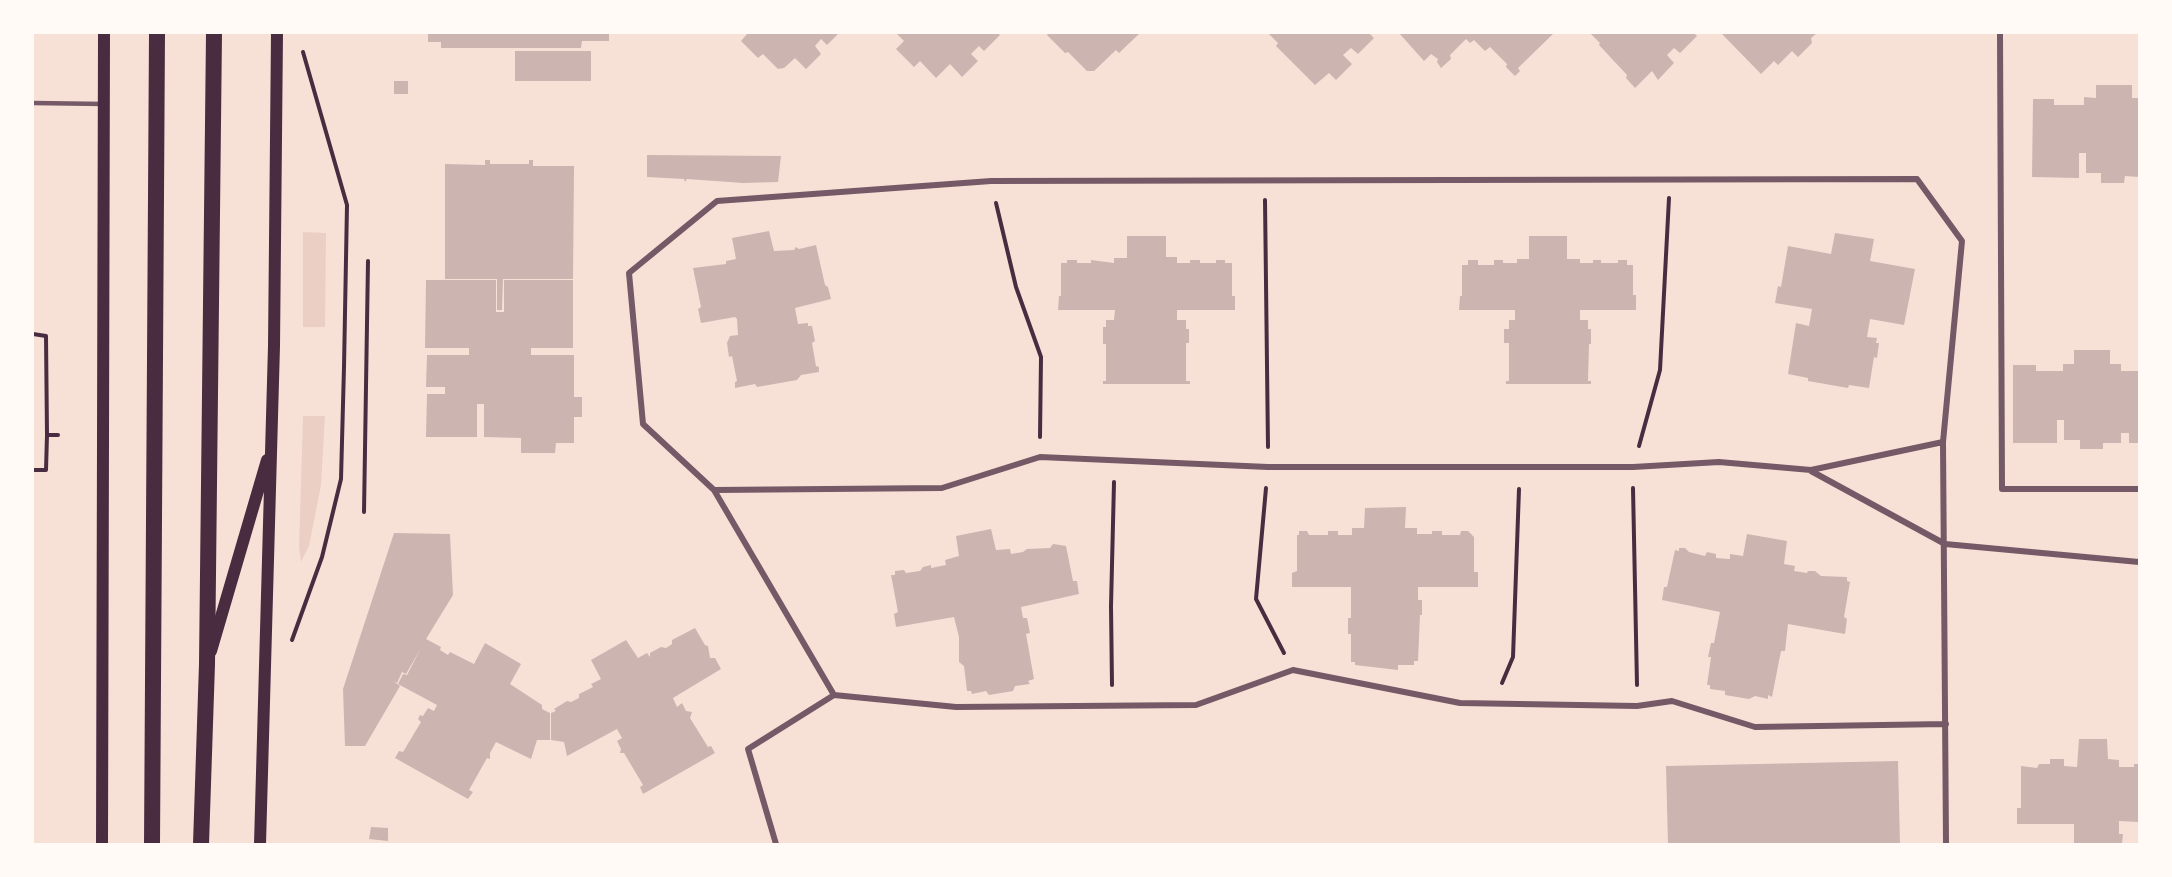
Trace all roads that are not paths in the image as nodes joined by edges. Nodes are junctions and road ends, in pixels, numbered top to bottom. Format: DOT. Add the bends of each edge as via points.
graph roads {
  1 [pos="157,33"];
  2 [pos="214,33"];
  3 [pos="277,33"];
  4 [pos="2000,33"];
  5 [pos="104,36"];
  6 [pos="33,103"];
  7 [pos="104,104"];
  8 [pos="1943,442"];
  9 [pos="271,445"];
  10 [pos="1811,470"];
  11 [pos="2139,489"];
  12 [pos="714,490"];
  13 [pos="1945,544"];
  14 [pos="2139,562"];
  15 [pos="207,664"];
  16 [pos="834,695"];
  17 [pos="1946,724"];
  18 [pos="152,840"];
  19 [pos="201,841"];
  20 [pos="102,844"];
  21 [pos="260,844"];
  22 [pos="776,844"];
  23 [pos="1946,844"];
  1 -- 18 [label="highway"];
  2 -- 15 [label="highway"];
  3 -- 9 [label="main road"];
  4 -- 11 [label="street" via="2002,489"];
  5 -- 7 [label="main road"];
  6 -- 7 [label="lane"];
  7 -- 20 [label="main road"];
  8 -- 10 [label="street"];
  8 -- 12 [label="street" via="1962,241 1917,179 991,182 717,201 629,273 643,424"];
  8 -- 13 [label="street"];
  9 -- 15 [label="main road"];
  9 -- 21 [label="main road"];
  10 -- 12 [label="street" via="1719,462 1633,467 1268,467 1040,458 942,488"];
  10 -- 13 [label="street"];
  12 -- 16 [label="street"];
  13 -- 14 [label="street"];
  13 -- 17 [label="street"];
  15 -- 19 [label="highway"];
  16 -- 17 [label="street" via="956,707 1196,705 1293,670 1460,703 1637,706 1672,701 1755,727"];
  16 -- 22 [label="street" via="748,749"];
  17 -- 23 [label="street"];
}
